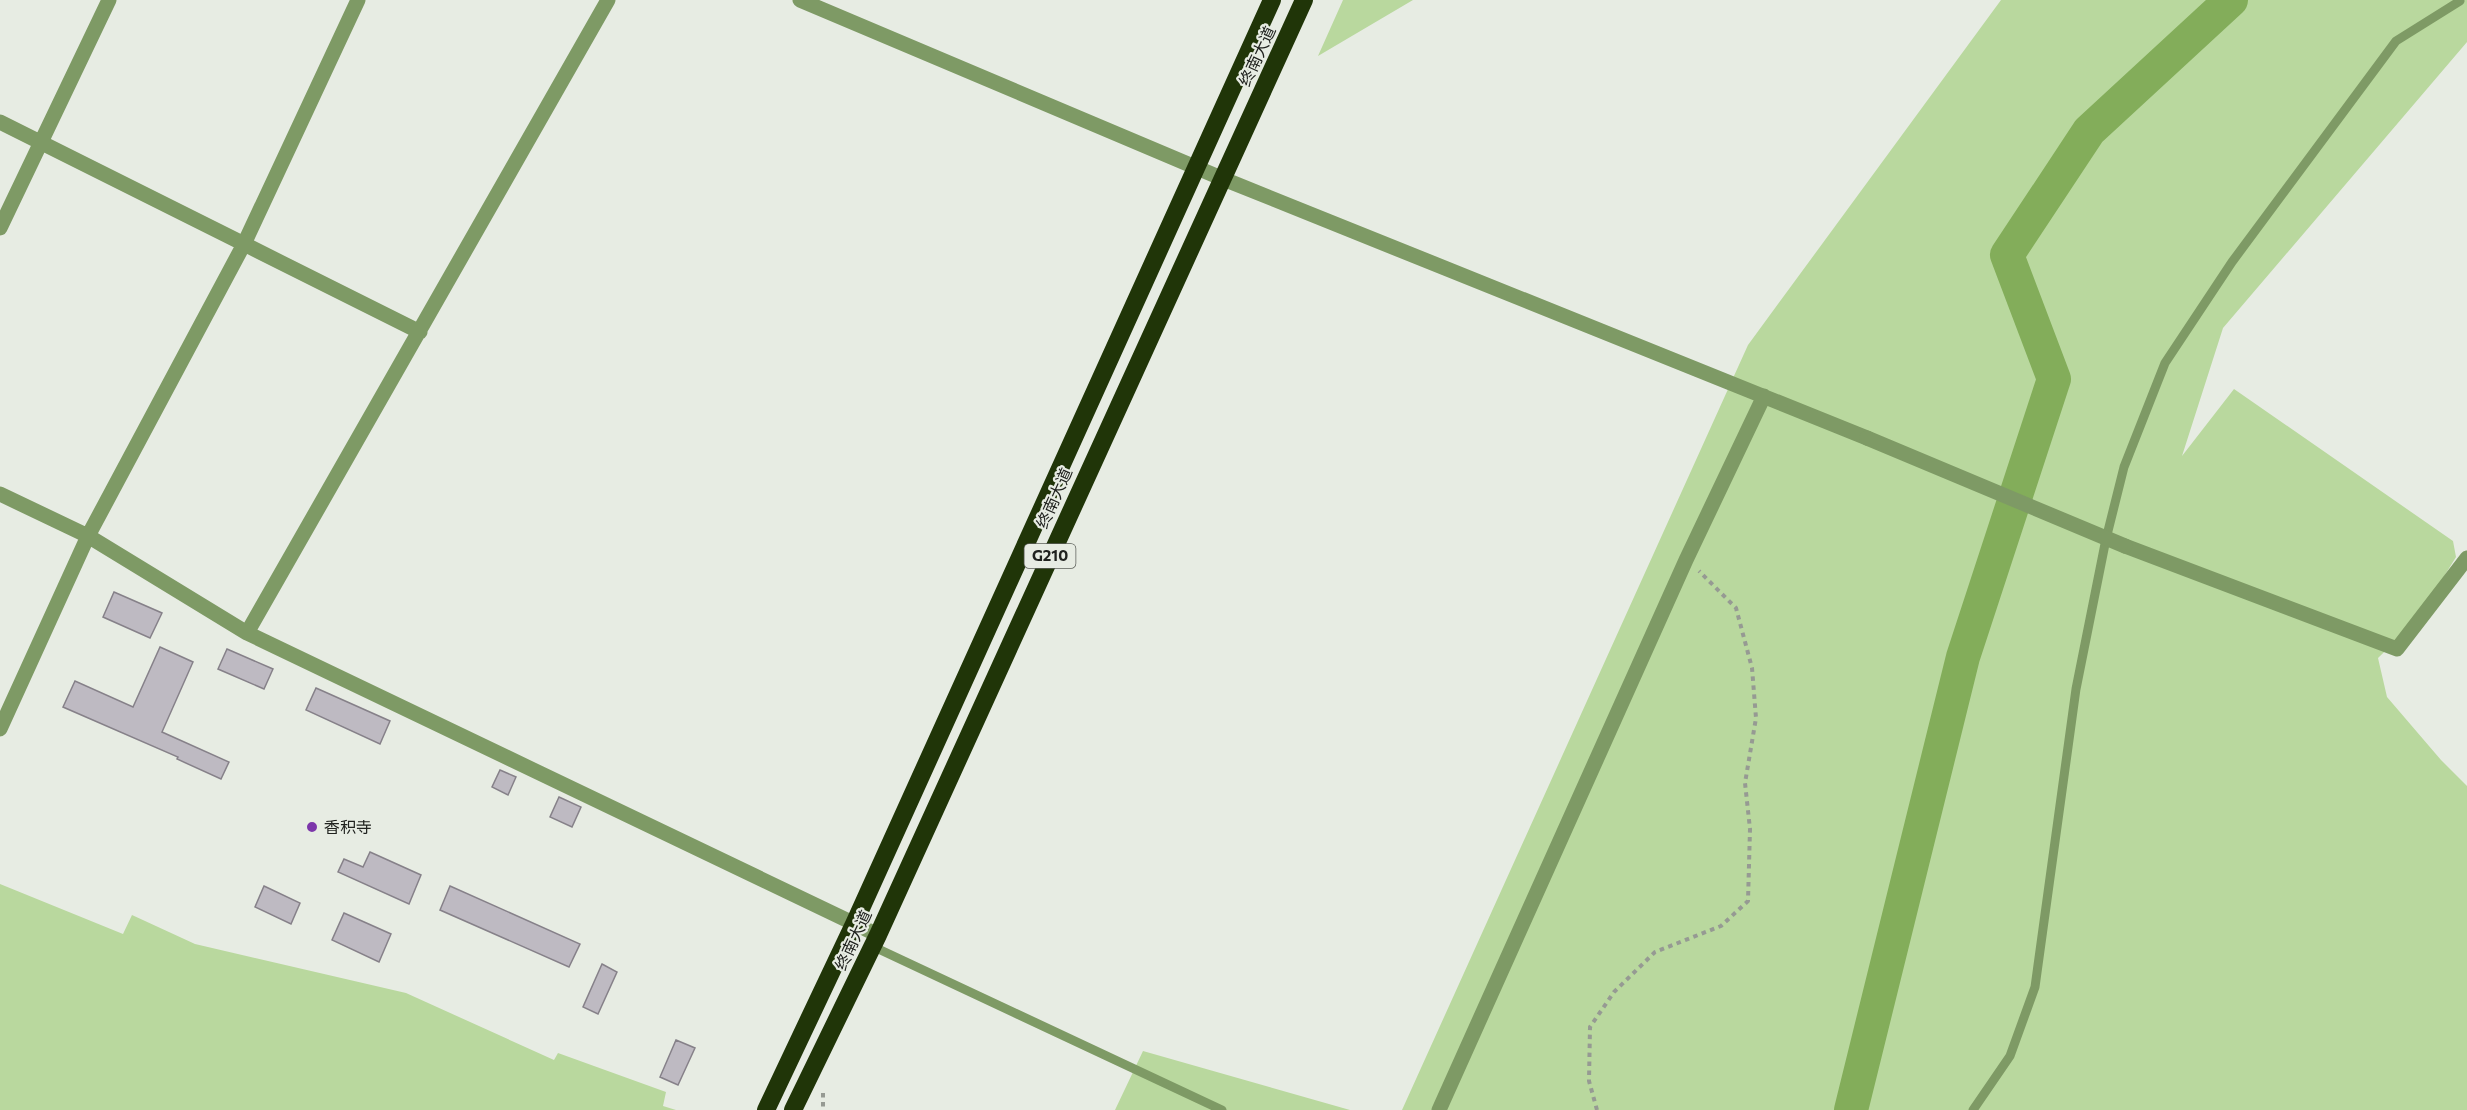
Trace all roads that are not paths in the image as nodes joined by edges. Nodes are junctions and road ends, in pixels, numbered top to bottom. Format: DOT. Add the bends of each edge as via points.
graph roads {
  1 [pos="109,0"];
  2 [pos="358,0"];
  3 [pos="608,0"];
  4 [pos="800,0"];
  5 [pos="1272,0"];
  6 [pos="1304,0"];
  7 [pos="2460,1"];
  8 [pos="0,122"];
  9 [pos="40,142"];
  10 [pos="1198,167"];
  11 [pos="1221,178"];
  12 [pos="0,228"];
  13 [pos="244,244"];
  14 [pos="420,332"];
  15 [pos="1764,396"];
  16 [pos="0,494"];
  17 [pos="88,536"];
  18 [pos="2106,538"];
  19 [pos="2467,558"];
  20 [pos="247,633"];
  21 [pos="0,729"];
  22 [pos="854,924"];
  23 [pos="875,940"];
  24 [pos="766,1110"];
  25 [pos="793,1110"];
  26 [pos="1222,1110"];
  27 [pos="1439,1110"];
  28 [pos="1973,1110"];
  1 -- 9 [label="street"];
  2 -- 13 [label="street"];
  3 -- 14 [label="street"];
  4 -- 10 [label="street"];
  5 -- 10 [label="highway, 终南大道 / G210"];
  6 -- 11 [label="highway, 终南大道 / G210"];
  7 -- 18 [label="lane" via="2396,41 2232,262 2171,353 2124,467"];
  8 -- 9 [label="street"];
  9 -- 12 [label="street"];
  9 -- 13 [label="street"];
  10 -- 11 [label="street"];
  10 -- 22 [label="highway, 终南大道 / G210"];
  11 -- 15 [label="street"];
  11 -- 23 [label="highway, 终南大道 / G210"];
  13 -- 14 [label="street"];
  13 -- 17 [label="street"];
  14 -- 20 [label="street"];
  15 -- 18 [label="street, bridge"];
  15 -- 27 [label="street" via="1686,560"];
  16 -- 17 [label="street"];
  17 -- 20 [label="street"];
  17 -- 21 [label="street"];
  18 -- 19 [label="street, bridge" via="2397,649"];
  18 -- 28 [label="lane" via="2076,689 2035,987 2010,1056"];
  20 -- 22 [label="street"];
  22 -- 23 [label="street"];
  22 -- 24 [label="highway, 终南大道 / G210"];
  23 -- 25 [label="highway, 终南大道 / G210"];
  23 -- 26 [label="lane"];
}
